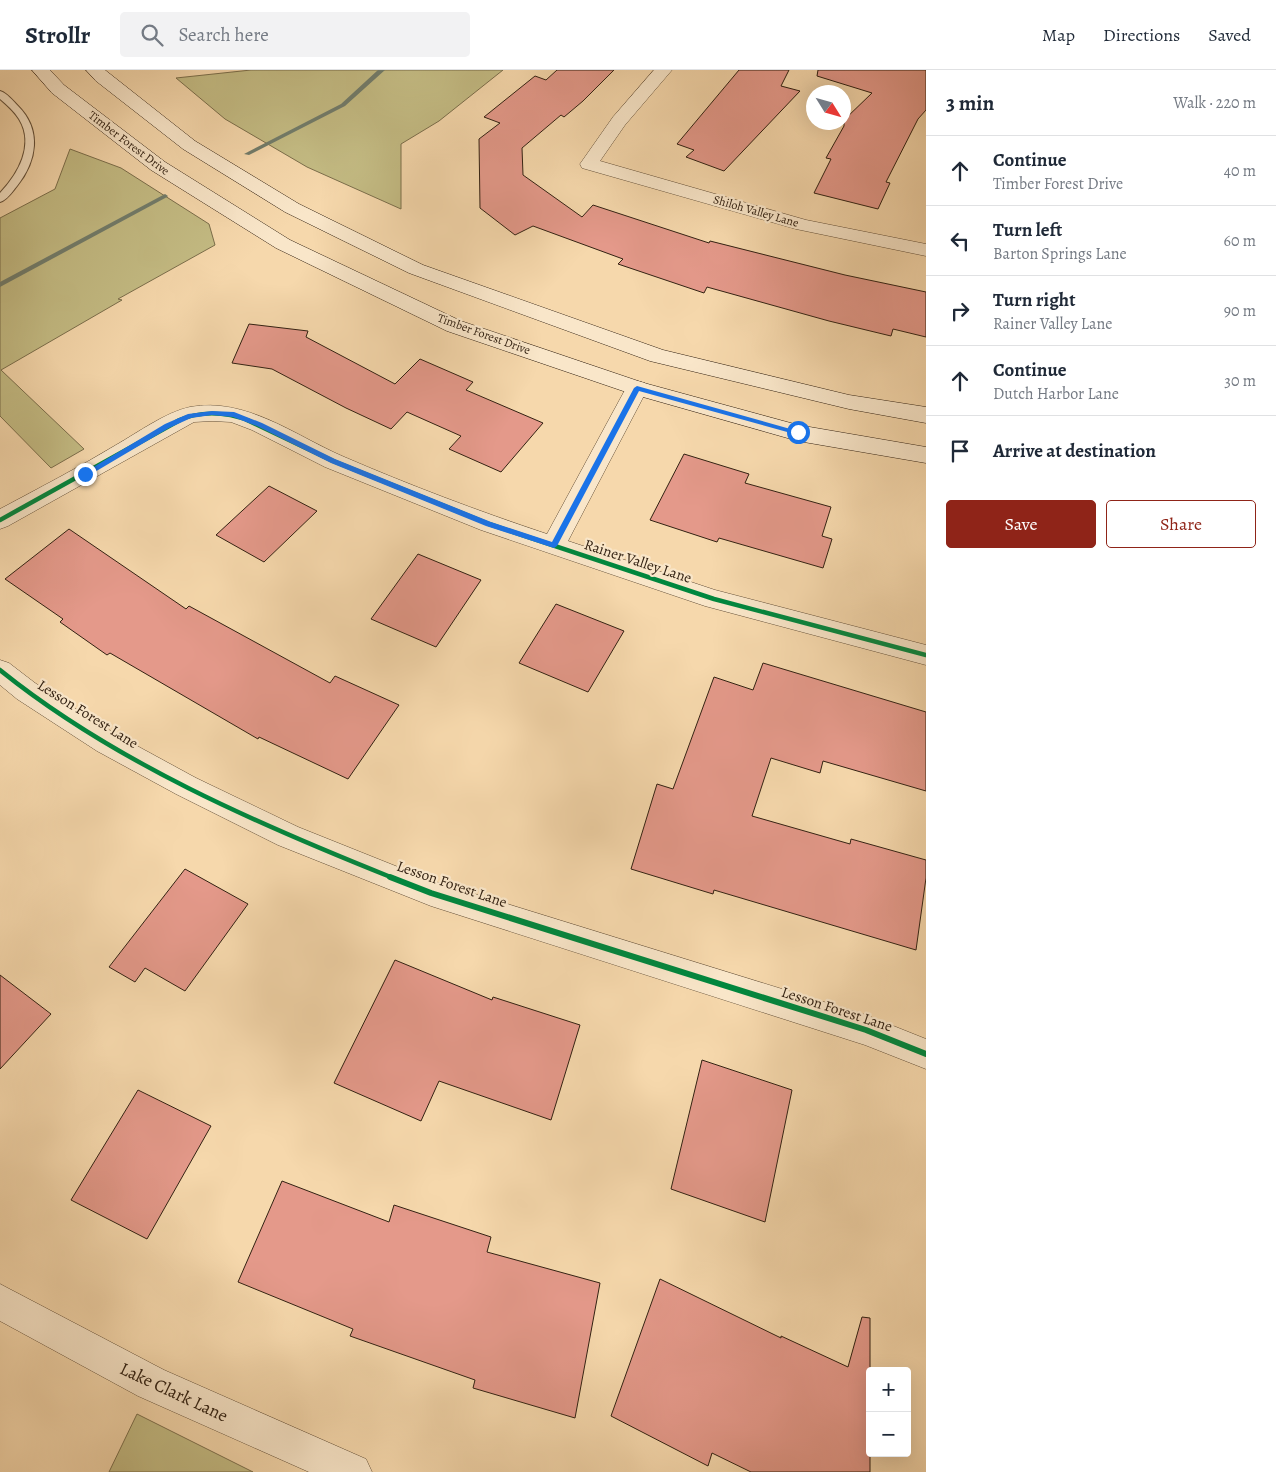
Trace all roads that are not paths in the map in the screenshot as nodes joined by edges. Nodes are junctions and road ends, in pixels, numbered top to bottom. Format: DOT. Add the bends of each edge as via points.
graph roads {
  1 [pos="41,70"];
  2 [pos="96,70"];
  3 [pos="663,70"];
  4 [pos="0,94"];
  5 [pos="0,199"];
  6 [pos="926,248"];
  7 [pos="637,388"];
  8 [pos="926,415"];
  9 [pos="926,455"];
  10 [pos="0,520"];
  11 [pos="554,546"];
  12 [pos="926,656"];
  13 [pos="0,670"];
  14 [pos="926,1054"];
  15 [pos="0,1302"];
  16 [pos="353,1472"];
  1 -- 7 [label="street, Timber Forest Drive" via="58,89 158,166 283,244 454,326"];
  2 -- 8 [label="street" via="189,145 292,208 416,269 658,356 849,402"];
  3 -- 6 [label="street, Shiloh Valley Lane" via="619,121 589,164 803,225"];
  4 -- 5 [label="lane" via="26,123 30,153 24,170"];
  7 -- 9 [label="street, Timber Forest Drive" via="798,432"];
  7 -- 11 [label="street"];
  10 -- 11 [label="street, Rainer Valley Lane" via="167,426 190,415 212,413 234,415 260,425 333,461 489,524"];
  11 -- 12 [label="street, Rainer Valley Lane" via="714,599"];
  13 -- 14 [label="street, Lesson Forest Lane" via="107,742 186,786 288,836 431,893 866,1030"];
  15 -- 16 [label="street, Lake Clark Lane" via="150,1383"];
}
